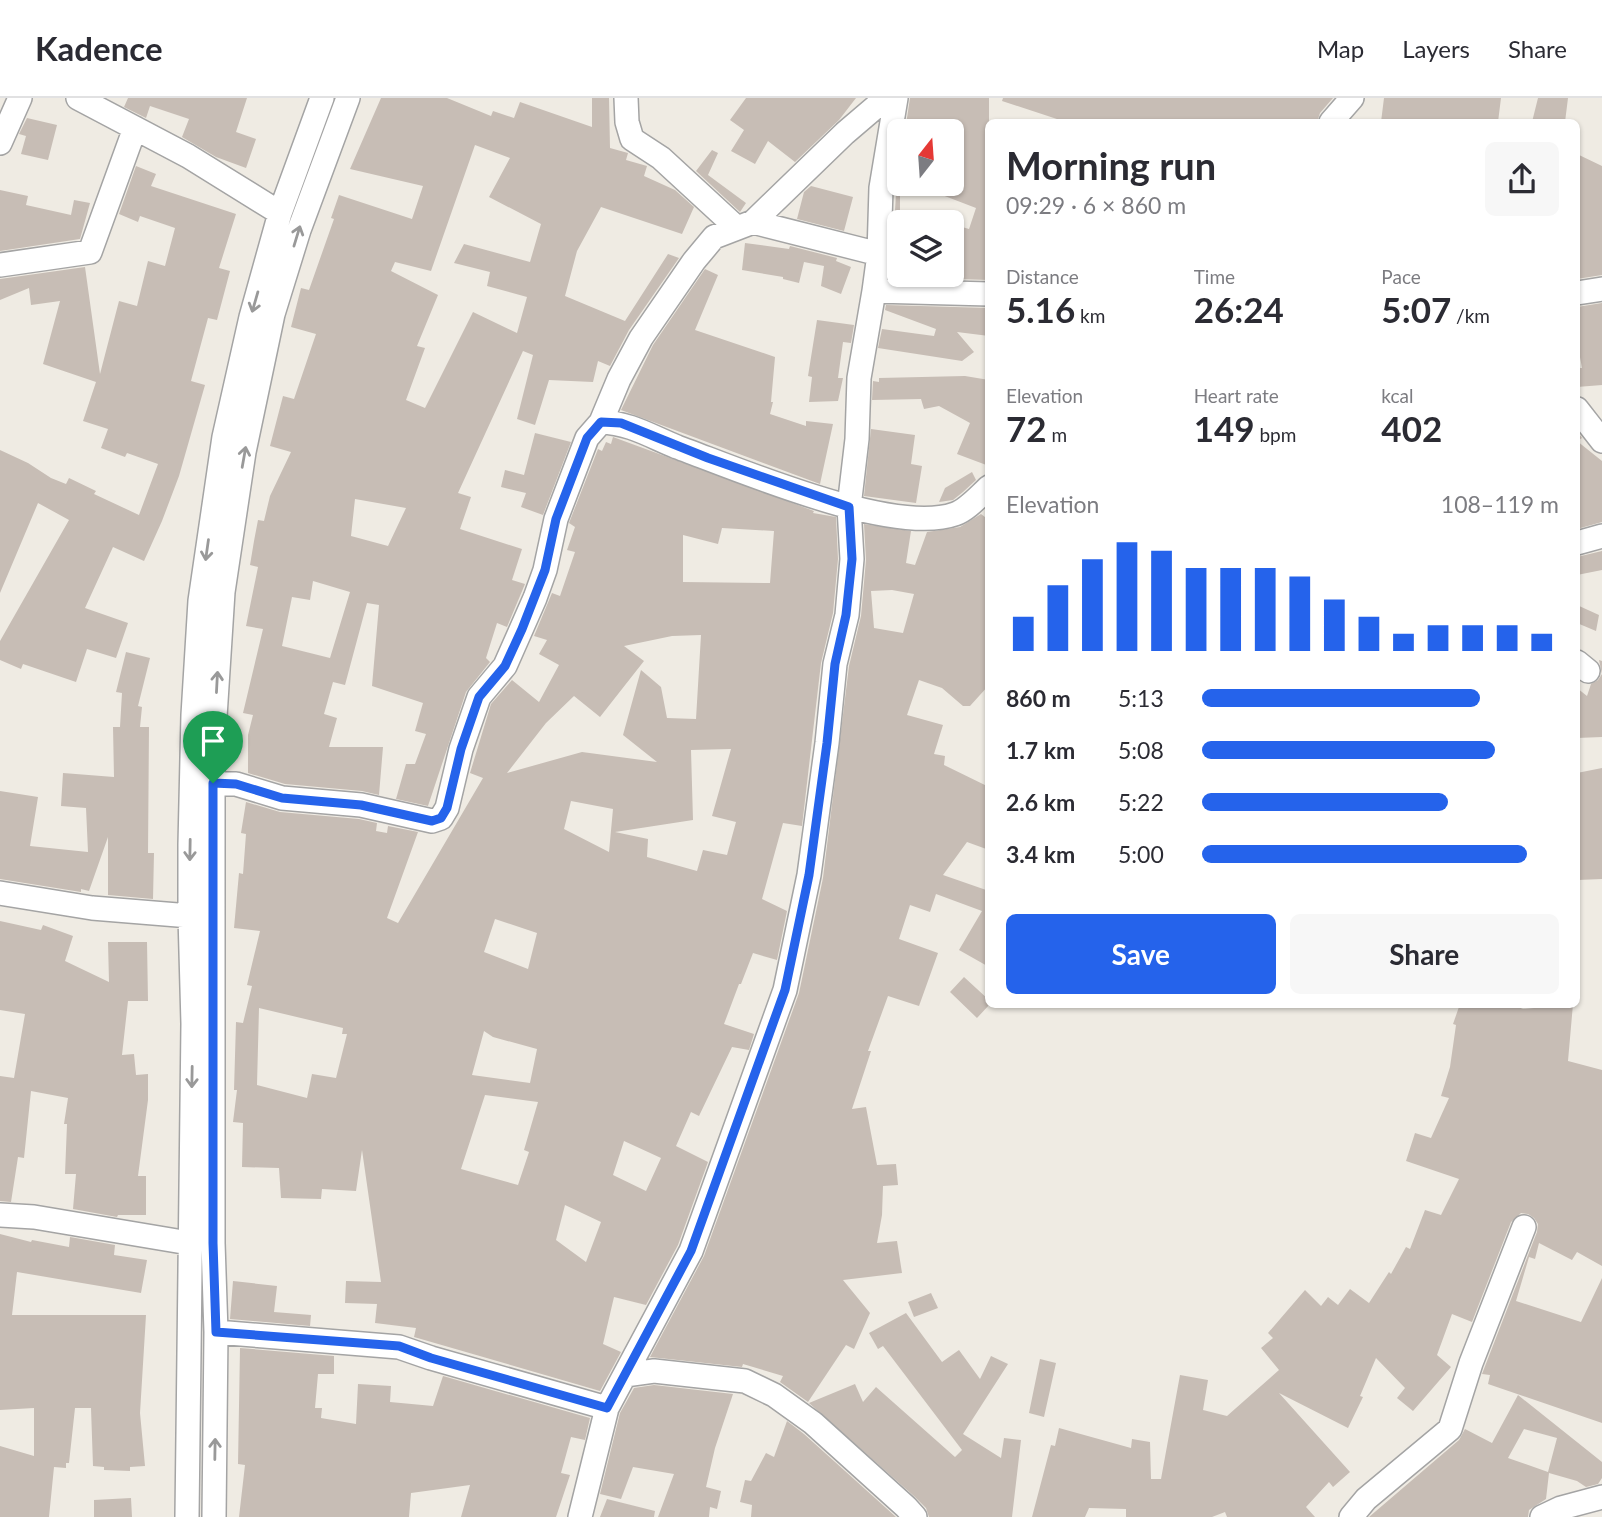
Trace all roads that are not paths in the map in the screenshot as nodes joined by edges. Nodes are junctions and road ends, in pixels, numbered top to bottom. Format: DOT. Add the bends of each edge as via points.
graph roads {
  1 [pos="20,98"];
  2 [pos="78,98"];
  3 [pos="321,98"];
  4 [pos="348,98"];
  5 [pos="626,98"];
  6 [pos="886,98"];
  7 [pos="896,98"];
  8 [pos="1352,98"];
  9 [pos="112,106"];
  10 [pos="1334,119"];
  11 [pos="135,128"];
  12 [pos="0,143"];
  13 [pos="280,213"];
  14 [pos="745,225"];
  15 [pos="878,254"];
  16 [pos="0,265"];
  17 [pos="1602,289"];
  18 [pos="874,291"];
  19 [pos="1580,293"];
  20 [pos="985,294"];
  21 [pos="1580,413"];
  22 [pos="601,422"];
  23 [pos="1602,442"];
  24 [pos="985,490"];
  25 [pos="849,507"];
  26 [pos="1602,536"];
  27 [pos="1580,542"];
  28 [pos="213,783"];
  29 [pos="0,893"];
  30 [pos="190,916"];
  31 [pos="0,1215"];
  32 [pos="1524,1227"];
  33 [pos="189,1243"];
  34 [pos="216,1332"];
  35 [pos="625,1375"];
  36 [pos="607,1408"];
  37 [pos="1602,1497"];
  38 [pos="187,1517"];
  39 [pos="214,1517"];
  40 [pos="580,1517"];
  41 [pos="915,1517"];
  42 [pos="1350,1517"];
  43 [pos="1542,1517"];
  1 -- 12 [label="street"];
  2 -- 9 [label="street"];
  3 -- 13 [label="street"];
  28 -- 4 [label="street, one-way" via="223,592 244,452 277,302"];
  5 -- 14 [label="street" via="632,139"];
  6 -- 14 [label="street"];
  7 -- 15 [label="street" via="881,188"];
  8 -- 10 [label="street"];
  9 -- 11 [label="street"];
  11 -- 13 [label="street"];
  11 -- 16 [label="street" via="90,253"];
  13 -- 30 [label="street, one-way" via="224,437 200,601 192,715"];
  14 -- 15 [label="street"];
  14 -- 22 [label="street" via="714,237 694,261 641,338"];
  15 -- 18 [label="street"];
  17 -- 19 [label="street"];
  18 -- 20 [label="street"];
  18 -- 25 [label="street" via="859,379"];
  21 -- 23 [label="street"];
  22 -- 25 [label="street" via="621,423"];
  22 -- 28 [label="street" via="587,438 556,519 545,570 522,629 505,666 479,697 441,818 432,821 361,805 282,798 236,784"];
  24 -- 25 [label="street" via="959,513 939,518"];
  25 -- 35 [label="street" via="852,559 846,615 835,664 809,875 785,990 691,1251"];
  26 -- 27 [label="street"];
  28 -- 34 [label="street"];
  29 -- 30 [label="street"];
  30 -- 33 [label="street, one-way"];
  31 -- 33 [label="street"];
  32 -- 42 [label="street" via="1471,1363 1451,1429"];
  33 -- 38 [label="street"];
  34 -- 36 [label="street" via="399,1346"];
  39 -- 34 [label="street, one-way"];
  35 -- 36 [label="street"];
  35 -- 41 [label="street" via="654,1371 745,1381 774,1395 813,1423"];
  36 -- 40 [label="street"];
  37 -- 43 [label="street"];
}
